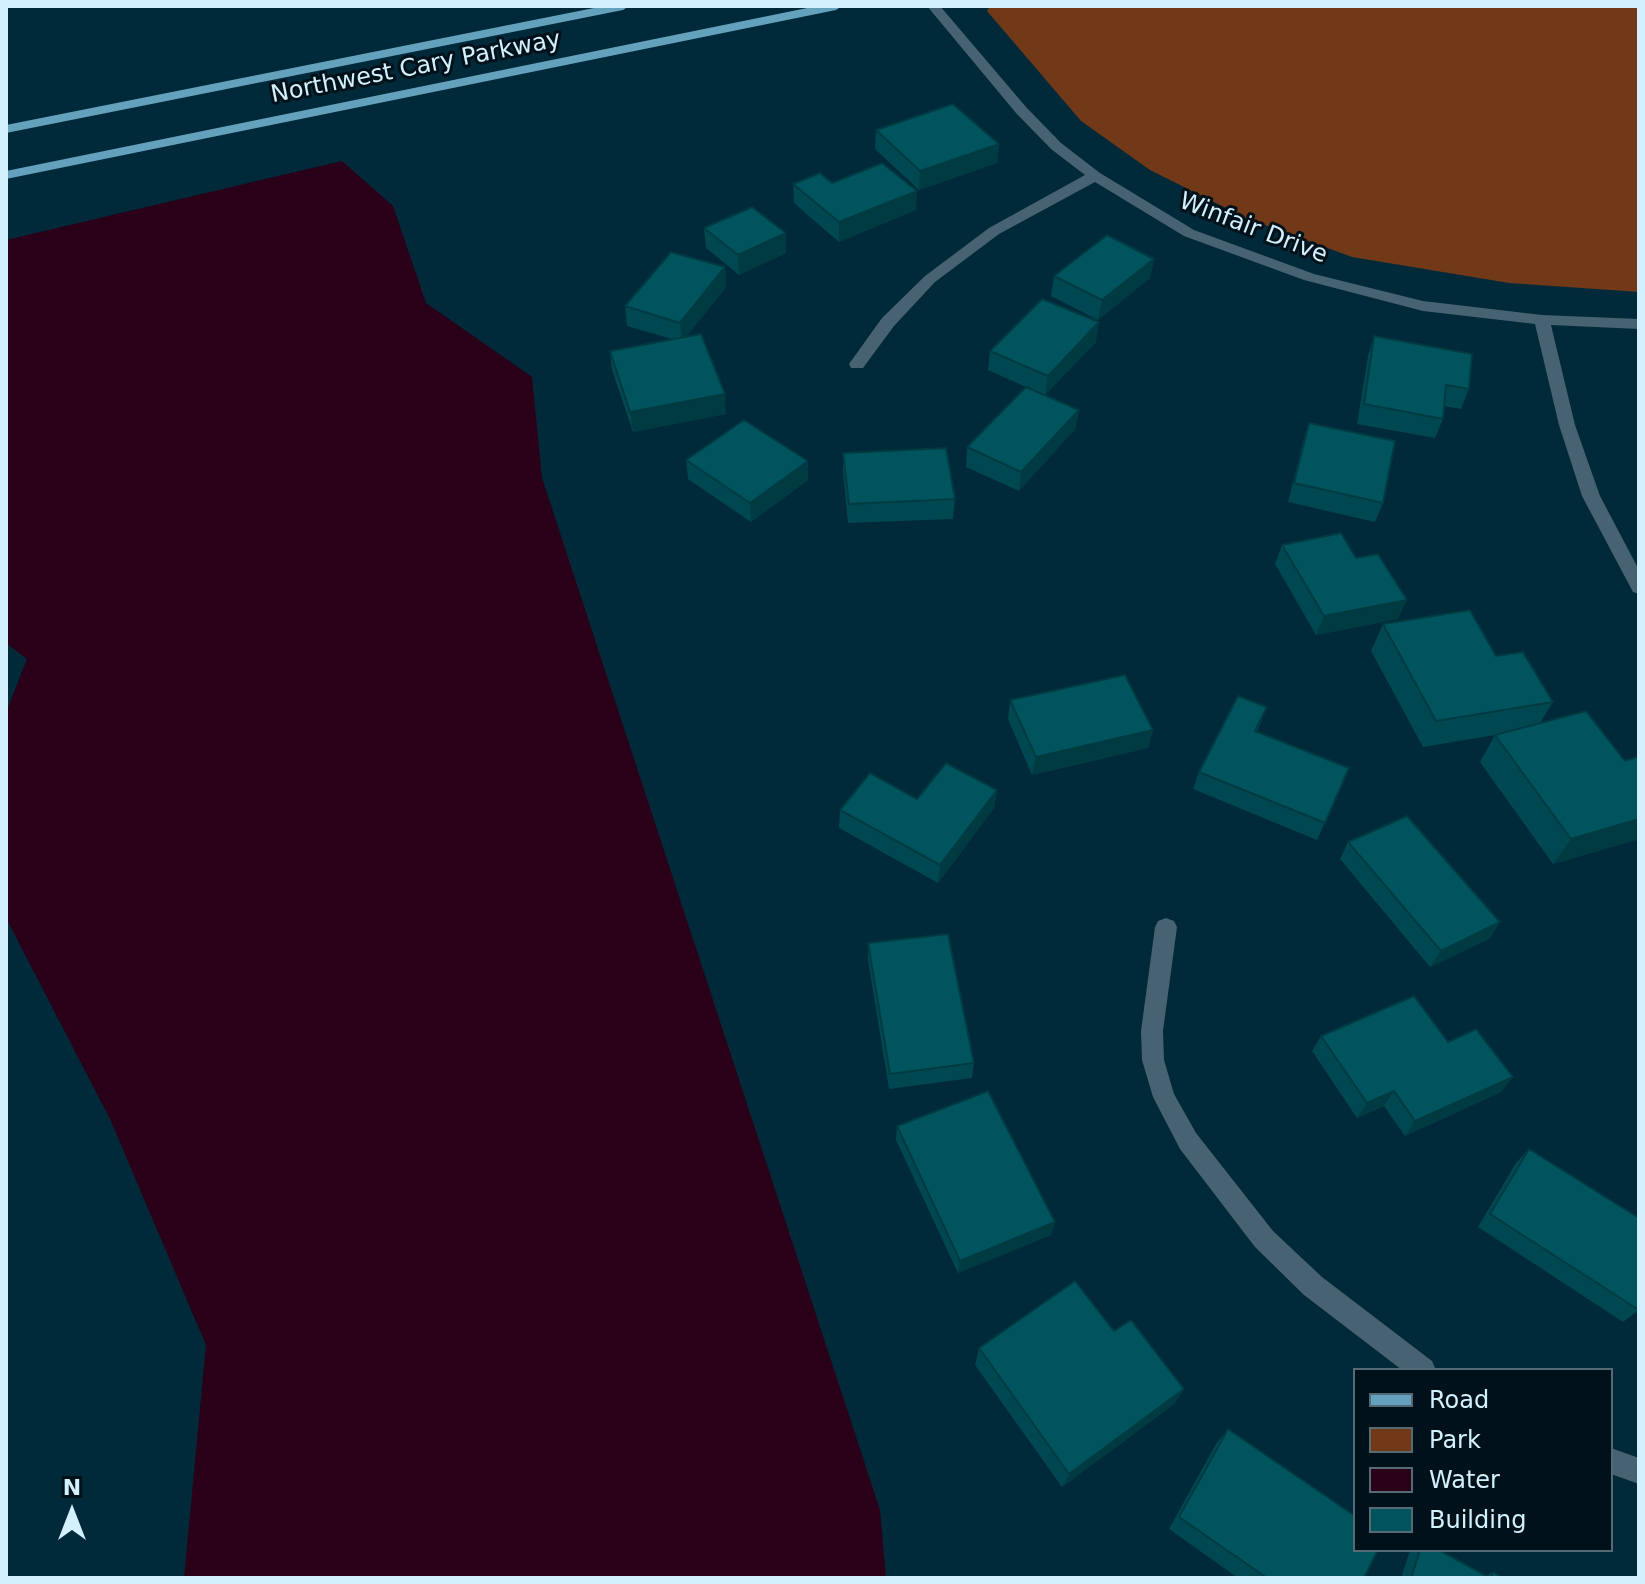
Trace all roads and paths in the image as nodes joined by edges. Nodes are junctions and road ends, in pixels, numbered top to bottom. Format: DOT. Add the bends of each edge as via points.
graph roads {
  1 [pos="623,6"];
  2 [pos="836,6"];
  3 [pos="933,6"];
  4 [pos="6,129"];
  5 [pos="6,175"];
  6 [pos="1095,176"];
  7 [pos="1542,320"];
  8 [pos="1639,324"];
  9 [pos="857,364"];
  10 [pos="1639,587"];
  11 [pos="1166,927"];
  12 [pos="1420,1368"];
  13 [pos="1613,1462"];
  14 [pos="1639,1471"];
  1 -- 4 [label="main road, Northwest Cary Parkway"];
  2 -- 5 [label="main road, Northwest Cary Parkway"];
  3 -- 6 [label="street, Winfair Drive" via="1021,110"];
  6 -- 7 [label="street, Winfair Drive" via="1189,233 1309,277 1423,306"];
  6 -- 9 [label="street" via="994,231 930,279"];
  7 -- 8 [label="street, Winfair Drive"];
  7 -- 10 [label="street" via="1567,425 1591,496"];
  11 -- 12 [label="street" via="1153,1060 1164,1097 1188,1141 1264,1239 1313,1286"];
  13 -- 14 [label="street"];
}
